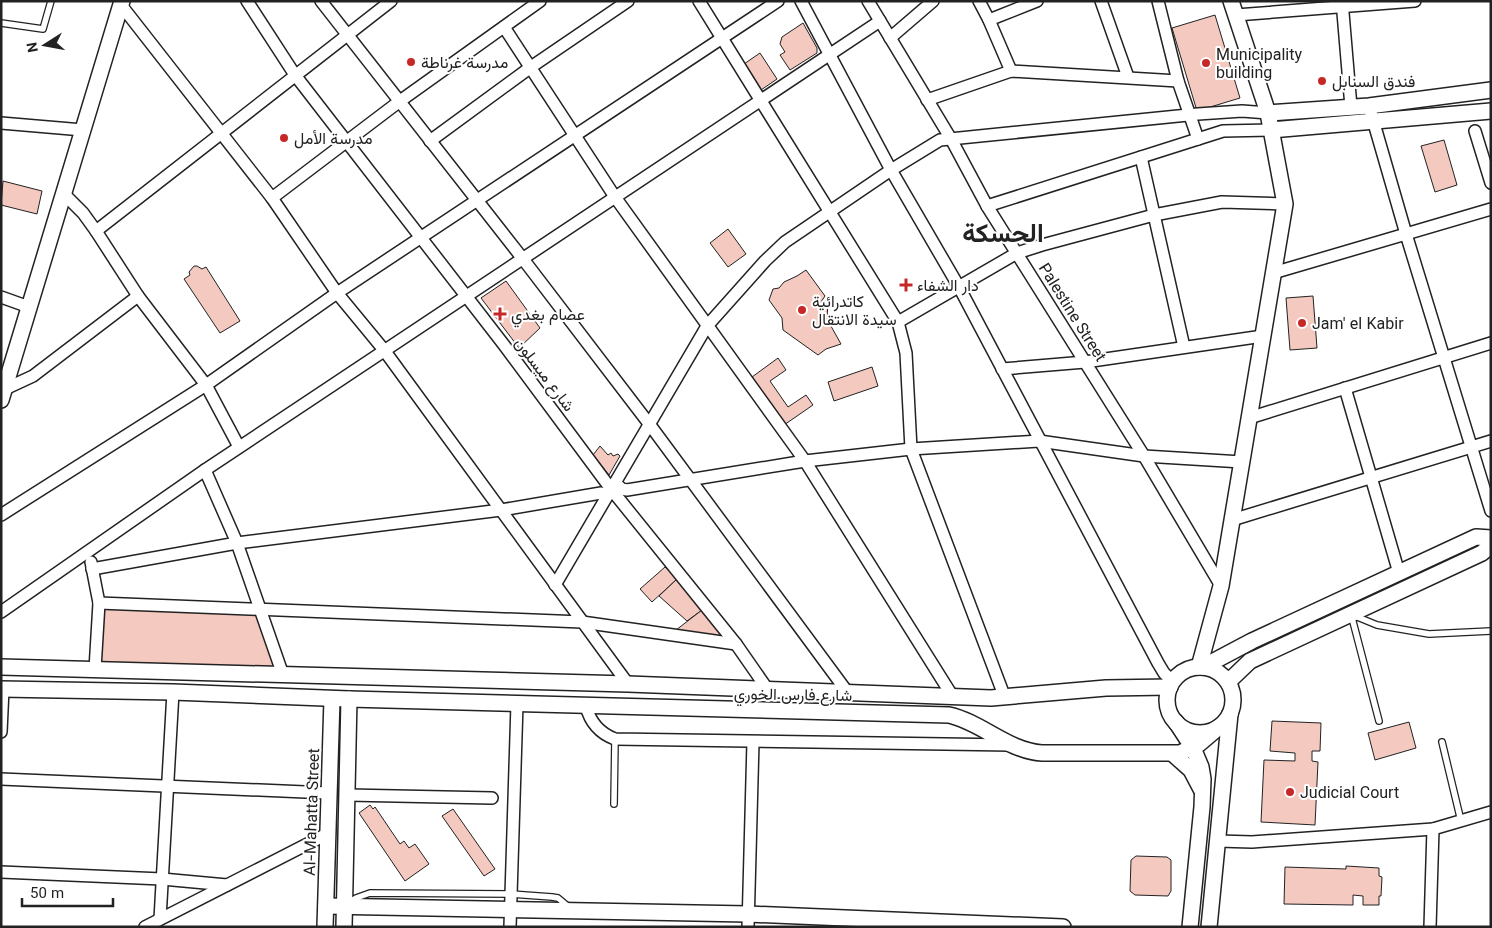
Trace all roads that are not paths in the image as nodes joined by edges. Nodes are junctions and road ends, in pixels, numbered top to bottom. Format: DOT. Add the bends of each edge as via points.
graph roads {
  1 [pos="51,1"];
  2 [pos="247,1"];
  3 [pos="321,1"];
  4 [pos="391,1"];
  5 [pos="540,1"];
  6 [pos="628,1"];
  7 [pos="700,1"];
  8 [pos="778,1"];
  9 [pos="801,1"];
  10 [pos="868,1"];
  11 [pos="933,1"];
  12 [pos="979,1"];
  13 [pos="1037,1"];
  14 [pos="1101,1"];
  15 [pos="1158,1"];
  16 [pos="1415,1"];
  17 [pos="121,3"];
  18 [pos="1342,4"];
  19 [pos="1234,8"];
  20 [pos="989,20"];
  21 [pos="880,21"];
  22 [pos="1,23"];
  23 [pos="504,27"];
  24 [pos="347,35"];
  25 [pos="723,38"];
  26 [pos="890,38"];
  27 [pos="830,54"];
  28 [pos="531,67"];
  29 [pos="1011,71"];
  30 [pos="295,75"];
  31 [pos="1128,77"];
  32 [pos="1178,81"];
  33 [pos="1491,90"];
  34 [pos="761,100"];
  35 [pos="928,100"];
  36 [pos="400,101"];
  37 [pos="1369,106"];
  38 [pos="1351,107"];
  39 [pos="1491,111"];
  40 [pos="1268,113"];
  41 [pos="1190,116"];
  42 [pos="1372,121"];
  43 [pos="1,123"];
  44 [pos="83,130"];
  45 [pos="1272,130"];
  46 [pos="1475,131"];
  47 [pos="221,134"];
  48 [pos="576,136"];
  49 [pos="951,139"];
  50 [pos="1198,139"];
  51 [pos="430,141"];
  52 [pos="346,142"];
  53 [pos="1141,157"];
  54 [pos="890,170"];
  55 [pos="1491,183"];
  56 [pos="64,194"];
  57 [pos="616,197"];
  58 [pos="272,198"];
  59 [pos="477,200"];
  60 [pos="1285,204"];
  61 [pos="987,206"];
  62 [pos="1491,209"];
  63 [pos="829,211"];
  64 [pos="1154,215"];
  65 [pos="96,231"];
  66 [pos="1406,234"];
  67 [pos="421,238"];
  68 [pos="1017,253"];
  69 [pos="523,258"];
  70 [pos="1273,273"];
  71 [pos="958,287"];
  72 [pos="338,293"];
  73 [pos="138,296"];
  74 [pos="466,296"];
  75 [pos="1,297"];
  76 [pos="30,307"];
  77 [pos="898,322"];
  78 [pos="707,326"];
  79 [pos="1263,336"];
  80 [pos="1491,343"];
  81 [pos="1184,347"];
  82 [pos="384,350"];
  83 [pos="1444,358"];
  84 [pos="1085,362"];
  85 [pos="1002,369"];
  86 [pos="206,385"];
  87 [pos="1345,388"];
  88 [pos="3,395"];
  89 [pos="1249,418"];
  90 [pos="650,425"];
  91 [pos="1039,441"];
  92 [pos="1491,441"];
  93 [pos="1471,446"];
  94 [pos="239,447"];
  95 [pos="911,449"];
  96 [pos="1144,456"];
  97 [pos="805,461"];
  98 [pos="1242,462"];
  99 [pos="205,470"];
  100 [pos="1370,477"];
  101 [pos="691,480"];
  102 [pos="611,489"];
  103 [pos="501,510"];
  104 [pos="1491,511"];
  105 [pos="1,515"];
  106 [pos="1232,520"];
  107 [pos="1491,538"];
  108 [pos="236,543"];
  109 [pos="1491,545"];
  110 [pos="90,552"];
  111 [pos="92,568"];
  112 [pos="1399,573"];
  113 [pos="555,585"];
  114 [pos="1221,586"];
  115 [pos="99,603"];
  116 [pos="260,610"];
  117 [pos="1,612"];
  118 [pos="1351,614"];
  119 [pos="582,622"];
  120 [pos="1491,632"];
  121 [pos="736,644"];
  122 [pos="1,667"];
  123 [pos="1201,667"];
  124 [pos="94,669"];
  125 [pos="283,675"];
  126 [pos="1228,682"];
  127 [pos="628,684"];
  128 [pos="1171,684"];
  129 [pos="2,689"];
  130 [pos="768,690"];
  131 [pos="173,692"];
  132 [pos="848,693"];
  133 [pos="953,697"];
  134 [pos="1005,698"];
  135 [pos="332,699"];
  136 [pos="349,700"];
  137 [pos="517,704"];
  138 [pos="586,706"];
  139 [pos="1230,714"];
  140 [pos="1379,721"];
  141 [pos="1176,722"];
  142 [pos="1219,727"];
  143 [pos="1,732"];
  144 [pos="615,740"];
  145 [pos="753,742"];
  146 [pos="1442,742"];
  147 [pos="1016,745"];
  148 [pos="1193,748"];
  149 [pos="1173,754"];
  150 [pos="1,779"];
  151 [pos="167,786"];
  152 [pos="328,793"];
  153 [pos="348,795"];
  154 [pos="1203,797"];
  155 [pos="492,798"];
  156 [pos="614,804"];
  157 [pos="1491,812"];
  158 [pos="1461,821"];
  159 [pos="1432,830"];
  160 [pos="327,834"];
  161 [pos="1218,841"];
  162 [pos="1,872"];
  163 [pos="162,879"];
  164 [pos="227,885"];
  165 [pos="510,902"];
  166 [pos="345,905"];
  167 [pos="326,906"];
  168 [pos="160,919"];
  169 [pos="748,920"];
  170 [pos="1020,926"];
  171 [pos="145,927"];
  172 [pos="325,927"];
  173 [pos="344,927"];
  174 [pos="510,927"];
  175 [pos="1063,927"];
  176 [pos="1190,927"];
  177 [pos="1209,927"];
  178 [pos="1430,927"];
  1 -- 22 [label="lane" via="43,29"];
  2 -- 30 [label="street, شارع ميسلون"];
  3 -- 24 [label="street"];
  4 -- 24 [label="street"];
  5 -- 23 [label="street"];
  6 -- 28 [label="street"];
  7 -- 25 [label="street"];
  8 -- 25 [label="street"];
  9 -- 27 [label="street"];
  10 -- 21 [label="street, Palestine Street"];
  11 -- 26 [label="street"];
  12 -- 20 [label="street"];
  13 -- 20 [label="street"];
  14 -- 31 [label="street"];
  15 -- 32 [label="street"];
  16 -- 18 [label="street"];
  17 -- 44 [label="street"];
  17 -- 47 [label="street"];
  18 -- 19 [label="street"];
  18 -- 38 [label="street"];
  19 -- 40 [label="street"];
  20 -- 29 [label="street"];
  21 -- 26 [label="street, Palestine Street"];
  21 -- 27 [label="street"];
  23 -- 28 [label="street"];
  23 -- 36 [label="street"];
  24 -- 30 [label="street"];
  24 -- 36 [label="street"];
  25 -- 34 [label="street"];
  25 -- 48 [label="street"];
  26 -- 35 [label="street, Palestine Street"];
  27 -- 34 [label="street"];
  27 -- 54 [label="street"];
  28 -- 48 [label="street"];
  28 -- 51 [label="street"];
  29 -- 31 [label="street"];
  29 -- 35 [label="street"];
  30 -- 47 [label="street"];
  30 -- 52 [label="street, شارع ميسلون"];
  31 -- 32 [label="street"];
  32 -- 41 [label="street"];
  33 -- 37 [label="street"];
  34 -- 57 [label="street"];
  34 -- 63 [label="street"];
  35 -- 49 [label="street, Palestine Street"];
  36 -- 51 [label="street"];
  36 -- 52 [label="street"];
  37 -- 38 [label="street"];
  37 -- 42 [label="street"];
  38 -- 40 [label="street"];
  39 -- 42 [label="street"];
  40 -- 41 [label="street" via="1242,111"];
  40 -- 45 [label="street"];
  41 -- 49 [label="street"];
  41 -- 50 [label="street"];
  42 -- 45 [label="street"];
  42 -- 66 [label="street"];
  43 -- 44 [label="street"];
  44 -- 56 [label="street"];
  45 -- 50 [label="street" via="1223,131"];
  45 -- 60 [label="street"];
  46 -- 55 [label="street"];
  47 -- 58 [label="street"];
  47 -- 65 [label="street"];
  48 -- 57 [label="street"];
  48 -- 59 [label="street"];
  49 -- 54 [label="street" via="940,140"];
  49 -- 61 [label="street, Palestine Street"];
  50 -- 53 [label="street"];
  51 -- 59 [label="street"];
  52 -- 58 [label="street"];
  52 -- 67 [label="street, شارع ميسلون"];
  53 -- 61 [label="street"];
  53 -- 64 [label="street"];
  54 -- 63 [label="street"];
  54 -- 71 [label="street"];
  56 -- 65 [label="street"];
  56 -- 76 [label="street"];
  57 -- 69 [label="street"];
  57 -- 78 [label="street"];
  58 -- 72 [label="street"];
  59 -- 67 [label="street"];
  59 -- 69 [label="street"];
  60 -- 64 [label="street" via="1222,202"];
  60 -- 70 [label="street"];
  61 -- 68 [label="street, Palestine Street"];
  62 -- 66 [label="street"];
  63 -- 77 [label="street"];
  63 -- 78 [label="street" via="774,251"];
  64 -- 68 [label="street"];
  64 -- 81 [label="street"];
  65 -- 73 [label="street"];
  66 -- 70 [label="street"];
  66 -- 83 [label="street"];
  67 -- 72 [label="street"];
  67 -- 74 [label="street, شارع ميسلون"];
  68 -- 71 [label="street"];
  68 -- 84 [label="street, Palestine Street"];
  69 -- 74 [label="street"];
  69 -- 90 [label="street"];
  70 -- 79 [label="street"];
  71 -- 77 [label="street"];
  71 -- 85 [label="street"];
  72 -- 82 [label="street"];
  72 -- 86 [label="street"];
  73 -- 86 [label="street"];
  73 -- 88 [label="street"];
  74 -- 82 [label="street"];
  74 -- 102 [label="street, شارع ميسلون"];
  75 -- 76 [label="street"];
  76 -- 88 [label="street"];
  77 -- 95 [label="street" via="906,353"];
  78 -- 90 [label="street"];
  78 -- 97 [label="street"];
  79 -- 81 [label="street"];
  79 -- 89 [label="street"];
  80 -- 83 [label="street"];
  81 -- 84 [label="street"];
  82 -- 94 [label="street"];
  82 -- 103 [label="street"];
  83 -- 87 [label="street"];
  83 -- 93 [label="street"];
  84 -- 85 [label="street"];
  84 -- 96 [label="street, Palestine Street"];
  85 -- 91 [label="street"];
  86 -- 94 [label="street"];
  86 -- 105 [label="street"];
  87 -- 89 [label="street"];
  87 -- 100 [label="street"];
  89 -- 98 [label="street"];
  90 -- 101 [label="street"];
  90 -- 102 [label="street"];
  91 -- 95 [label="street"];
  91 -- 96 [label="street"];
  91 -- 128 [label="street"];
  92 -- 93 [label="street"];
  93 -- 100 [label="street"];
  93 -- 104 [label="street"];
  94 -- 99 [label="street"];
  95 -- 97 [label="street"];
  95 -- 134 [label="street"];
  96 -- 98 [label="street"];
  96 -- 114 [label="street, Palestine Street"];
  97 -- 101 [label="street"];
  97 -- 133 [label="street"];
  98 -- 106 [label="street"];
  99 -- 108 [label="street"];
  99 -- 110 [label="street"];
  100 -- 106 [label="street"];
  100 -- 112 [label="street"];
  101 -- 102 [label="street" via="627,490"];
  101 -- 132 [label="street"];
  102 -- 103 [label="street"];
  102 -- 113 [label="street"];
  102 -- 121 [label="street, شارع ميسلون"];
  103 -- 108 [label="street"];
  103 -- 113 [label="street"];
  106 -- 114 [label="street"];
  107 -- 112 [label="street" via="1476,537"];
  108 -- 111 [label="street"];
  108 -- 116 [label="street"];
  109 -- 118 [label="street" via="1482,553"];
  110 -- 111 [label="street"];
  110 -- 117 [label="street"];
  111 -- 115 [label="street"];
  112 -- 123 [label="street"];
  113 -- 119 [label="street"];
  114 -- 123 [label="street"];
  115 -- 116 [label="street"];
  115 -- 124 [label="street"];
  116 -- 119 [label="street"];
  116 -- 125 [label="street"];
  118 -- 120 [label="lane" via="1377,625 1429,634"];
  118 -- 126 [label="street" via="1250,661"];
  118 -- 140 [label="lane"];
  119 -- 121 [label="street"];
  119 -- 127 [label="street"];
  121 -- 130 [label="street, شارع ميسلون"];
  122 -- 124 [label="street"];
  123 -- 126 [label="street" via="1218,672"];
  123 -- 128 [label="street" via="1182,672"];
  124 -- 125 [label="street"];
  125 -- 127 [label="street"];
  126 -- 139 [label="street" via="1233,698"];
  127 -- 130 [label="street"];
  128 -- 134 [label="street"];
  128 -- 141 [label="street" via="1168,706"];
  129 -- 131 [label="street, شارع فارس الخوري"];
  129 -- 143 [label="street"];
  130 -- 132 [label="street"];
  131 -- 135 [label="street, شارع فارس الخوري"];
  131 -- 151 [label="street"];
  132 -- 133 [label="street"];
  133 -- 134 [label="street"];
  135 -- 136 [label="street, شارع فارس الخوري"];
  135 -- 152 [label="street, Al-Mahatta Street"];
  136 -- 137 [label="street, شارع فارس الخوري"];
  136 -- 153 [label="street"];
  137 -- 138 [label="street, شارع فارس الخوري"];
  137 -- 165 [label="street"];
  138 -- 144 [label="street" via="594,725"];
  138 -- 147 [label="street, شارع فارس الخوري" via="949,715"];
  139 -- 142 [label="street"];
  139 -- 161 [label="street"];
  141 -- 142 [label="street" via="1197,733"];
  141 -- 148 [label="street"];
  142 -- 148 [label="street, شارع فارس الخوري"];
  144 -- 145 [label="street"];
  144 -- 156 [label="lane"];
  145 -- 147 [label="street"];
  145 -- 169 [label="street"];
  146 -- 158 [label="lane"];
  147 -- 149 [label="street, شارع فارس الخوري" via="1042,753"];
  148 -- 149 [label="street, شارع فارس الخوري"];
  148 -- 154 [label="street" via="1201,767"];
  149 -- 154 [label="street" via="1191,770"];
  150 -- 151 [label="street"];
  151 -- 152 [label="street"];
  151 -- 163 [label="street"];
  152 -- 160 [label="street, Al-Mahatta Street"];
  153 -- 155 [label="street"];
  153 -- 166 [label="street"];
  154 -- 176 [label="street"];
  157 -- 158 [label="street"];
  158 -- 159 [label="street"];
  159 -- 161 [label="street" via="1252,842"];
  159 -- 178 [label="street"];
  160 -- 164 [label="street"];
  160 -- 167 [label="street, Al-Mahatta Street"];
  161 -- 177 [label="street"];
  162 -- 163 [label="street"];
  163 -- 164 [label="street"];
  163 -- 168 [label="street"];
  164 -- 168 [label="street"];
  165 -- 166 [label="street"];
  165 -- 169 [label="street" via="572,910"];
  165 -- 174 [label="street"];
  166 -- 167 [label="street"];
  166 -- 173 [label="street"];
  167 -- 172 [label="street, Al-Mahatta Street"];
  168 -- 171 [label="street"];
  169 -- 170 [label="street"];
  170 -- 175 [label="street"];
}
